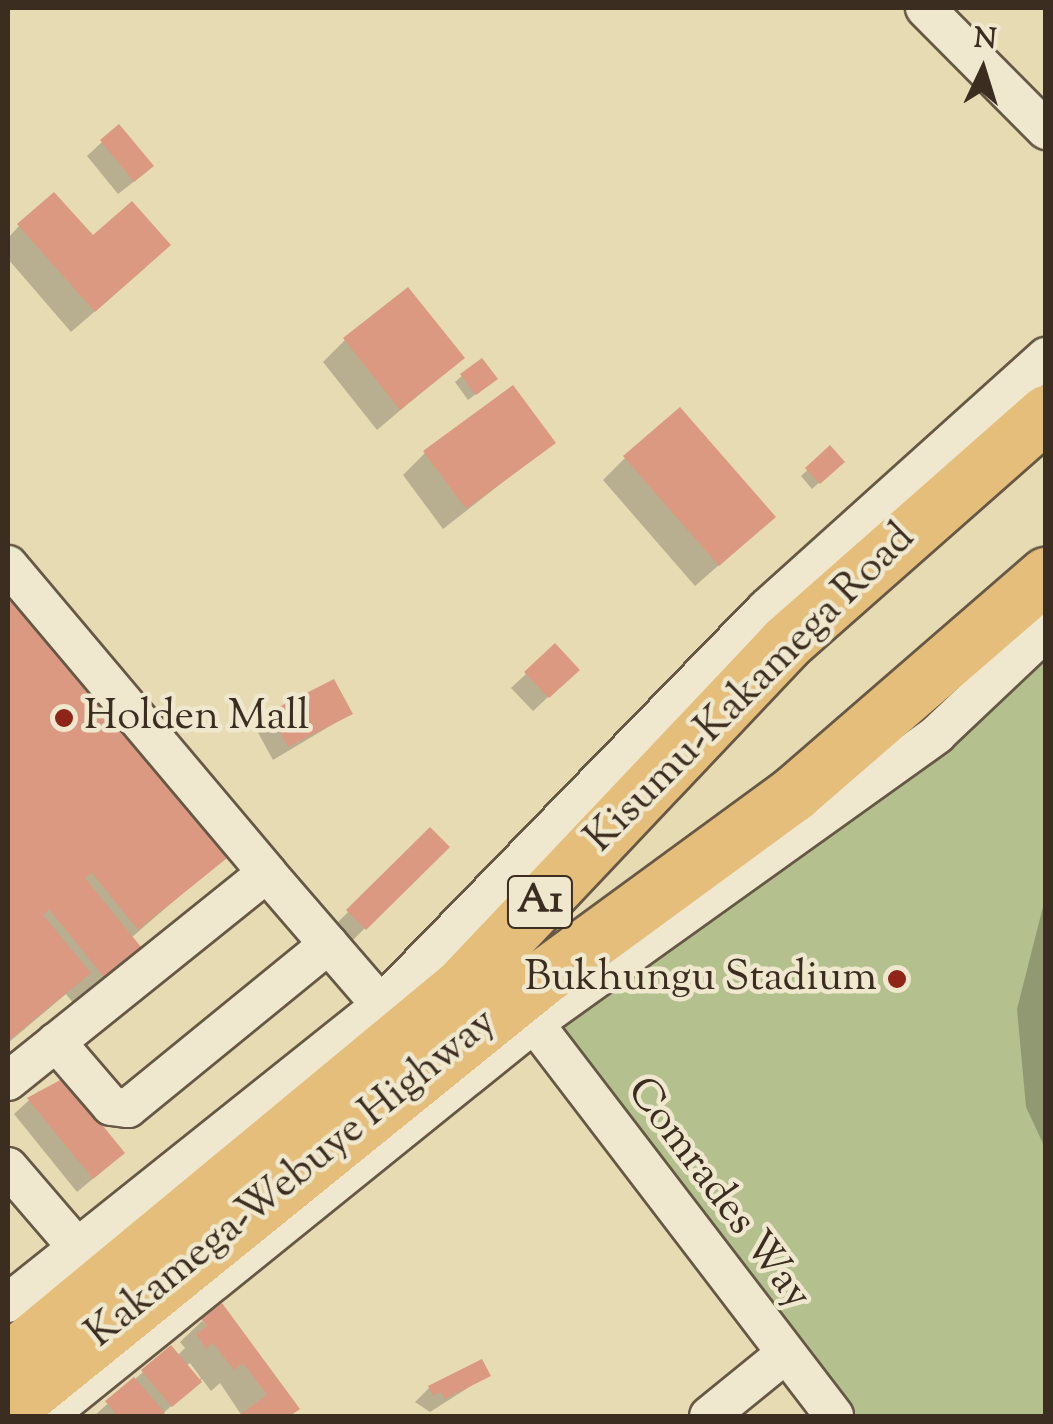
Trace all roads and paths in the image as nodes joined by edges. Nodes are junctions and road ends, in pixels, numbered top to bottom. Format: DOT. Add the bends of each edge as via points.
graph roads {
  1 [pos="925,8"];
  2 [pos="1046,130"];
  3 [pos="1046,358"];
  4 [pos="1046,413"];
  5 [pos="8,565"];
  6 [pos="1046,576"];
  7 [pos="1046,631"];
  8 [pos="267,873"];
  9 [pos="329,944"];
  10 [pos="555,968"];
  11 [pos="381,1005"];
  12 [pos="534,1023"];
  13 [pos="56,1042"];
  14 [pos="8,1081"];
  15 [pos="342,1084"];
  16 [pos="261,1104"];
  17 [pos="8,1166"];
  18 [pos="221,1235"];
  19 [pos="76,1246"];
  20 [pos="185,1302"];
  21 [pos="8,1304"];
  22 [pos="784,1355"];
  23 [pos="8,1361"];
  24 [pos="8,1410"];
  25 [pos="46,1416"];
  26 [pos="709,1416"];
  27 [pos="834,1416"];
  1 -- 2 [label="street"];
  3 -- 11 [label="street" via="766,608"];
  4 -- 15 [label="highway, Kisumu-Kakamega Road / A1" via="785,643 462,985"];
  5 -- 8 [label="street"];
  6 -- 10 [label="highway, Kakamega-Webuye Highway / A1" via="793,794"];
  7 -- 12 [label="street" via="937,734"];
  8 -- 9 [label="street"];
  8 -- 13 [label="street"];
  9 -- 11 [label="street"];
  9 -- 13 [label="street" via="128,1108 111,1106"];
  10 -- 12 [label="street"];
  10 -- 18 [label="highway, Kakamega-Webuye Highway / A1"];
  11 -- 16 [label="street"];
  12 -- 20 [label="street"];
  12 -- 22 [label="street, Comrades Way"];
  13 -- 14 [label="street"];
  15 -- 16 [label="street"];
  15 -- 23 [label="highway, Kisumu-Kakamega Road / A1"];
  16 -- 19 [label="street"];
  17 -- 19 [label="street"];
  18 -- 20 [label="street"];
  18 -- 24 [label="highway, Kakamega-Webuye Highway / A1"];
  19 -- 21 [label="street"];
  20 -- 25 [label="street"];
  22 -- 26 [label="street"];
  22 -- 27 [label="street, Comrades Way"];
}
